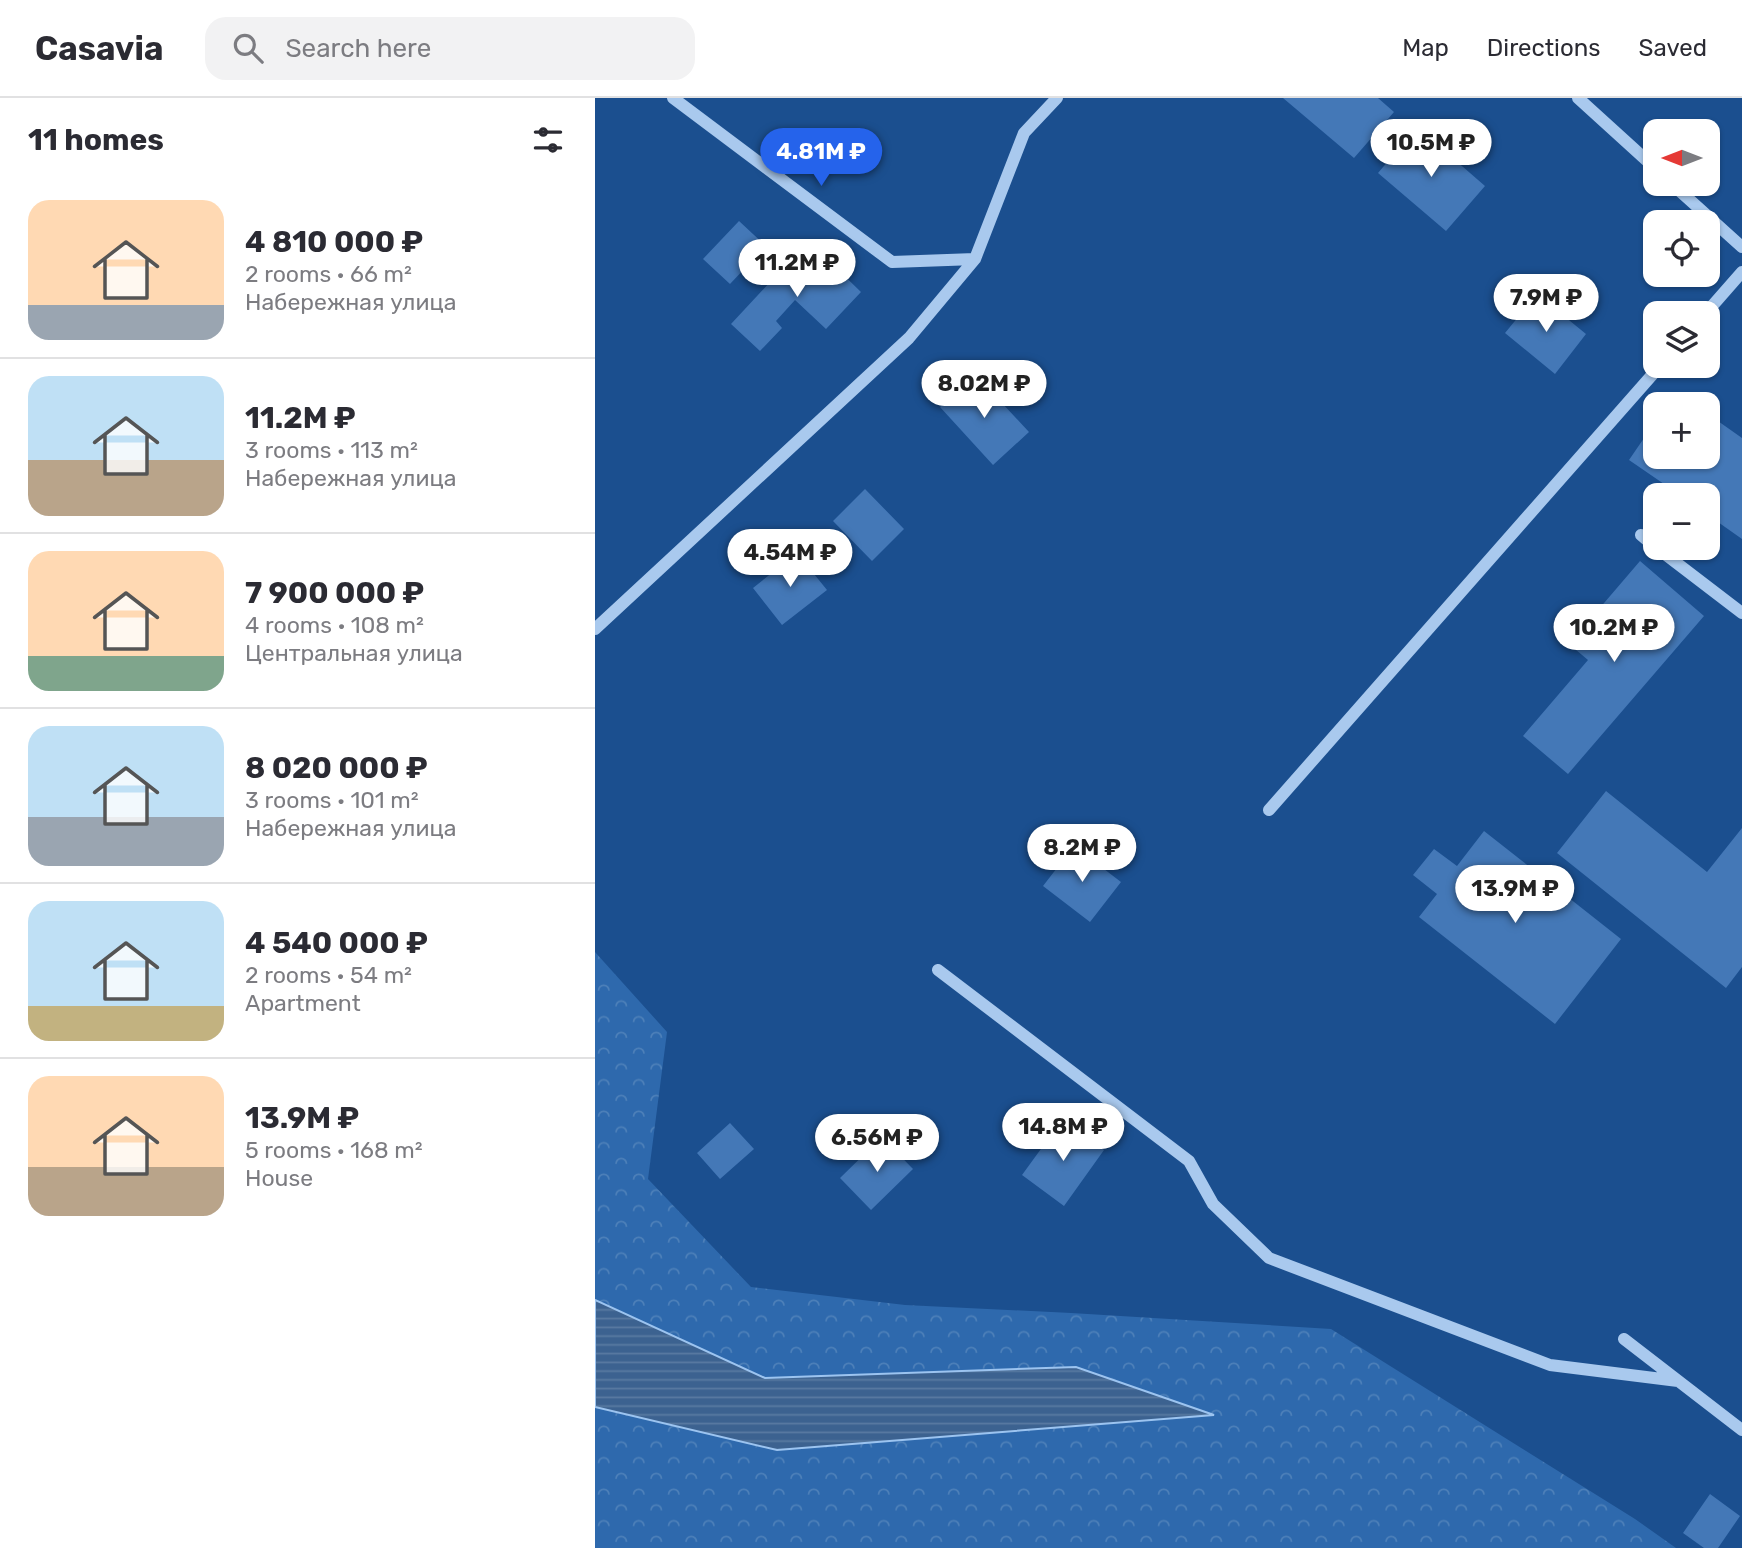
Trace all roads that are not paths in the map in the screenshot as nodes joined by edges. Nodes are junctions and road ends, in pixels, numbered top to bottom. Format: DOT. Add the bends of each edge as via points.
graph roads {
  1 [pos="673,98"];
  2 [pos="1057,98"];
  3 [pos="1578,98"];
  4 [pos="1643,158"];
  5 [pos="1685,196"];
  6 [pos="1742,247"];
  7 [pos="975,259"];
  8 [pos="1742,272"];
  9 [pos="1717,301"];
  10 [pos="1649,378"];
  11 [pos="1673,560"];
  12 [pos="1742,613"];
  13 [pos="595,629"];
  14 [pos="1269,810"];
  15 [pos="937,970"];
  16 [pos="1624,1339"];
  17 [pos="1678,1381"];
  18 [pos="1742,1430"];
  1 -- 7 [label="street" via="892,262"];
  2 -- 7 [label="street" via="1024,133"];
  3 -- 4 [label="street"];
  5 -- 6 [label="street"];
  7 -- 13 [label="street" via="909,338"];
  8 -- 9 [label="street"];
  10 -- 14 [label="street"];
  11 -- 12 [label="street"];
  15 -- 17 [label="street" via="1189,1161 1213,1203 1269,1258 1551,1365"];
  16 -- 17 [label="street"];
  17 -- 18 [label="street"];
}
